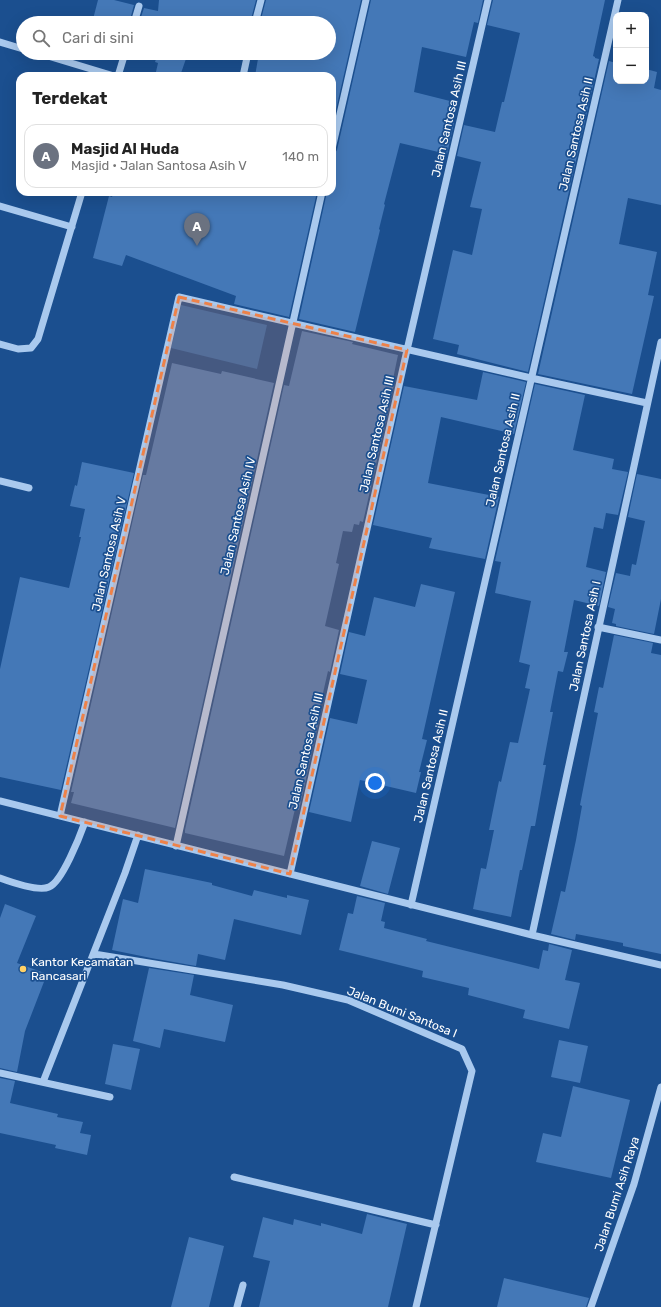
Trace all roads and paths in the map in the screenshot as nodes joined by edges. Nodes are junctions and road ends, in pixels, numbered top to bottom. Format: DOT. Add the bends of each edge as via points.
graph roads {
  1 [pos="261,0"];
  2 [pos="366,0"];
  3 [pos="488,0"];
  4 [pos="618,0"];
  5 [pos="140,6"];
  6 [pos="136,16"];
  7 [pos="258,16"];
  8 [pos="0,42"];
  9 [pos="16,47"];
  10 [pos="61,60"];
  11 [pos="123,60"];
  12 [pos="246,60"];
  13 [pos="101,72"];
  14 [pos="119,72"];
  15 [pos="244,72"];
  16 [pos="336,131"];
  17 [pos="81,196"];
  18 [pos="321,196"];
  19 [pos="0,206"];
  20 [pos="72,227"];
  21 [pos="292,322"];
  22 [pos="661,342"];
  23 [pos="0,344"];
  24 [pos="407,350"];
  25 [pos="531,378"];
  26 [pos="647,402"];
  27 [pos="0,481"];
  28 [pos="29,488"];
  29 [pos="598,627"];
  30 [pos="661,640"];
  31 [pos="0,801"];
  32 [pos="60,816"];
  33 [pos="85,822"];
  34 [pos="138,835"];
  35 [pos="176,846"];
  36 [pos="290,874"];
  37 [pos="0,878"];
  38 [pos="411,904"];
  39 [pos="532,935"];
  40 [pos="94,954"];
  41 [pos="661,965"];
  42 [pos="0,1073"];
  43 [pos="44,1082"];
  44 [pos="661,1087"];
  45 [pos="110,1097"];
  46 [pos="234,1177"];
  47 [pos="436,1225"];
  48 [pos="243,1285"];
  49 [pos="237,1307"];
  50 [pos="416,1307"];
  51 [pos="591,1307"];
  1 -- 7 [label="street"];
  2 -- 16 [label="street"];
  3 -- 24 [label="street, Jalan Santosa Asih III"];
  4 -- 25 [label="street, Jalan Santosa Asih II"];
  5 -- 6 [label="street"];
  8 -- 9 [label="street"];
  10 -- 13 [label="street"];
  11 -- 14 [label="street"];
  12 -- 15 [label="street"];
  17 -- 20 [label="street"];
  18 -- 21 [label="street, Jalan Santosa Asih IV"];
  19 -- 20 [label="street"];
  20 -- 23 [label="street" via="38,339 31,348 18,349"];
  21 -- 24 [label="street"];
  21 -- 32 [label="street, Jalan Santosa Asih V" via="179,297"];
  21 -- 35 [label="street, Jalan Santosa Asih IV"];
  22 -- 26 [label="street, Jalan Santosa Asih I"];
  24 -- 25 [label="street"];
  24 -- 36 [label="street, Jalan Santosa Asih III"];
  25 -- 26 [label="street"];
  25 -- 38 [label="street, Jalan Santosa Asih II"];
  26 -- 29 [label="street, Jalan Santosa Asih I"];
  27 -- 28 [label="street"];
  29 -- 30 [label="street"];
  29 -- 39 [label="street, Jalan Santosa Asih I"];
  31 -- 32 [label="street"];
  32 -- 33 [label="street"];
  33 -- 34 [label="street"];
  33 -- 37 [label="street" via="74,851 54,884 48,888 30,887"];
  34 -- 35 [label="street"];
  34 -- 40 [label="street"];
  35 -- 36 [label="street"];
  36 -- 38 [label="street"];
  38 -- 39 [label="street"];
  39 -- 41 [label="street"];
  40 -- 43 [label="street"];
  40 -- 47 [label="street, Jalan Bumi Santosa I" via="284,985 348,1000 462,1049 472,1071"];
  42 -- 43 [label="street"];
  43 -- 45 [label="street"];
  44 -- 51 [label="street, Jalan Bumi Asih Raya" via="634,1184"];
  46 -- 47 [label="street"];
  47 -- 50 [label="street, Jalan Bumi Santosa I"];
  48 -- 49 [label="street"];
}
